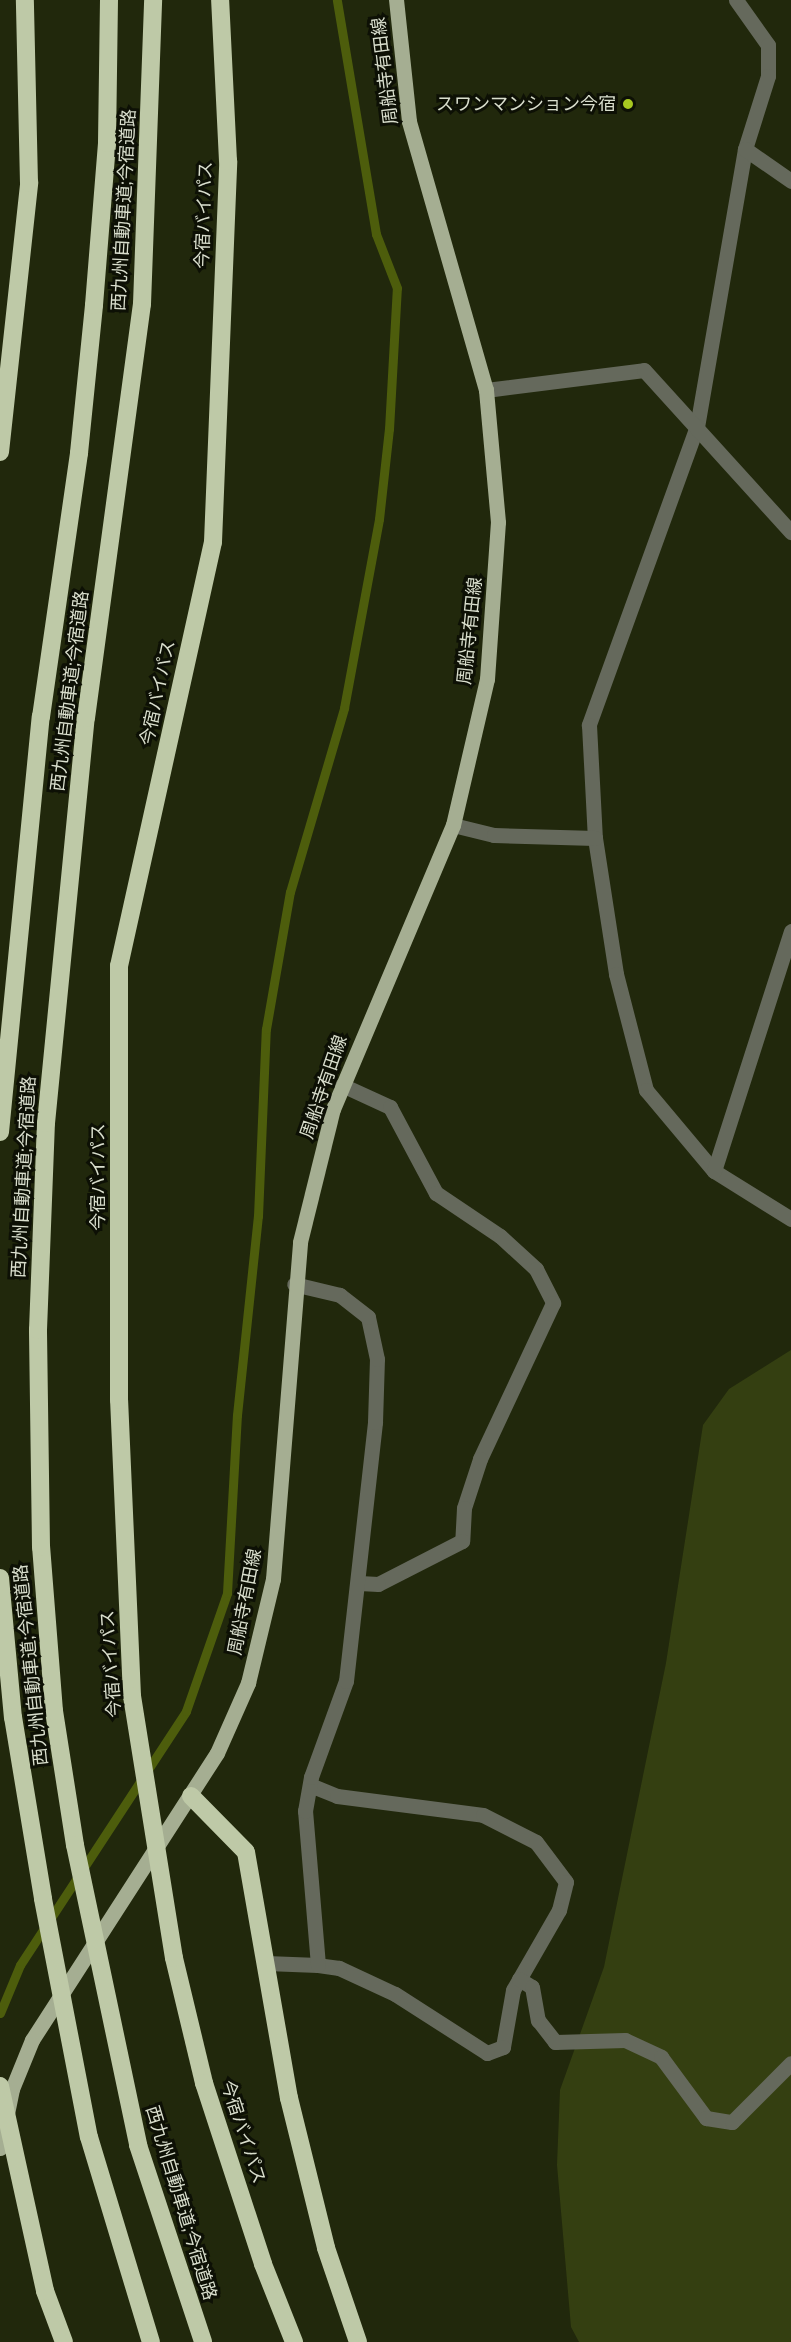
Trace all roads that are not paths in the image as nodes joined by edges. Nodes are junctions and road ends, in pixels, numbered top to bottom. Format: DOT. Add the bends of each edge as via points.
graph roads {
  1 [pos="25,0"];
  2 [pos="109,0"];
  3 [pos="153,0"];
  4 [pos="220,0"];
  5 [pos="396,0"];
  6 [pos="736,0"];
  7 [pos="745,149"];
  8 [pos="791,181"];
  9 [pos="486,390"];
  10 [pos="697,426"];
  11 [pos="0,452"];
  12 [pos="791,532"];
  13 [pos="453,825"];
  14 [pos="596,838"];
  15 [pos="791,931"];
  16 [pos="342,1085"];
  17 [pos="0,1132"];
  18 [pos="714,1171"];
  19 [pos="791,1219"];
  20 [pos="294,1284"];
  21 [pos="0,1578"];
  22 [pos="359,1583"];
  23 [pos="310,1785"];
  24 [pos="191,1796"];
  25 [pos="267,1963"];
  26 [pos="318,1965"];
  27 [pos="519,1979"];
  28 [pos="791,2063"];
  29 [pos="4,2086"];
  30 [pos="0,2148"];
  31 [pos="186,2296"];
  32 [pos="64,2342"];
  33 [pos="151,2342"];
  34 [pos="203,2342"];
  35 [pos="210,2342"];
  36 [pos="294,2342"];
  37 [pos="358,2342"];
  1 -- 11 [label="highway" via="29,183"];
  2 -- 17 [label="highway, 西九州自動車道;今宿道路" via="107,143 94,305 79,453 39,728"];
  3 -- 31 [label="highway, 西九州自動車道;今宿道路, bridge" via="142,304 85,729 46,1123 38,1330 41,1547 54,1711 75,1845 138,2145"];
  4 -- 36 [label="highway, 今宿バイパス, bridge" via="228,160 213,542 119,966 118,1400 132,1696 174,1958 204,2083 263,2264"];
  5 -- 9 [label="main road, 周船寺有田線" via="409,121"];
  6 -- 7 [label="street" via="768,45 768,76"];
  7 -- 8 [label="street"];
  7 -- 10 [label="street"];
  9 -- 10 [label="street" via="644,370"];
  9 -- 13 [label="main road, 周船寺有田線" via="498,522 495,597 484,690"];
  10 -- 12 [label="street"];
  10 -- 14 [label="street" via="589,724"];
  13 -- 14 [label="street" via="494,835"];
  13 -- 16 [label="main road, 周船寺有田線"];
  14 -- 18 [label="street" via="616,974 646,1090"];
  15 -- 18 [label="street"];
  16 -- 20 [label="main road, 周船寺有田線" via="300,1242"];
  16 -- 22 [label="street" via="390,1107 436,1193 500,1236 536,1269 554,1303 480,1459 464,1508 462,1541 378,1584"];
  18 -- 19 [label="street"];
  20 -- 22 [label="street" via="340,1295 368,1317 377,1359"];
  20 -- 24 [label="main road, 周船寺有田線" via="273,1579 248,1683 217,1753"];
  21 -- 33 [label="highway, 西九州自動車道;今宿道路, bridge" via="13,1717 89,2137"];
  22 -- 23 [label="street" via="346,1681"];
  23 -- 26 [label="street" via="305,1811"];
  23 -- 27 [label="street" via="337,1796 483,1815 536,1842 566,1882 560,1910"];
  24 -- 25 [label="highway" via="209,1810 246,1852"];
  24 -- 29 [label="main road, 周船寺有田線"];
  25 -- 26 [label="street"];
  25 -- 37 [label="highway" via="289,2098 326,2248"];
  26 -- 27 [label="street" via="339,1968 395,1994 487,2052 503,2047 513,1990"];
  27 -- 28 [label="street" via="532,1987 538,2020 555,2042 625,2040 661,2056 706,2118 732,2122"];
  29 -- 30 [label="main road, 周船寺有田線"];
  29 -- 32 [label="highway, bridge" via="45,2291"];
  31 -- 34 [label="highway, 西九州自動車道;今宿道路"];
  31 -- 35 [label="highway"];
}
